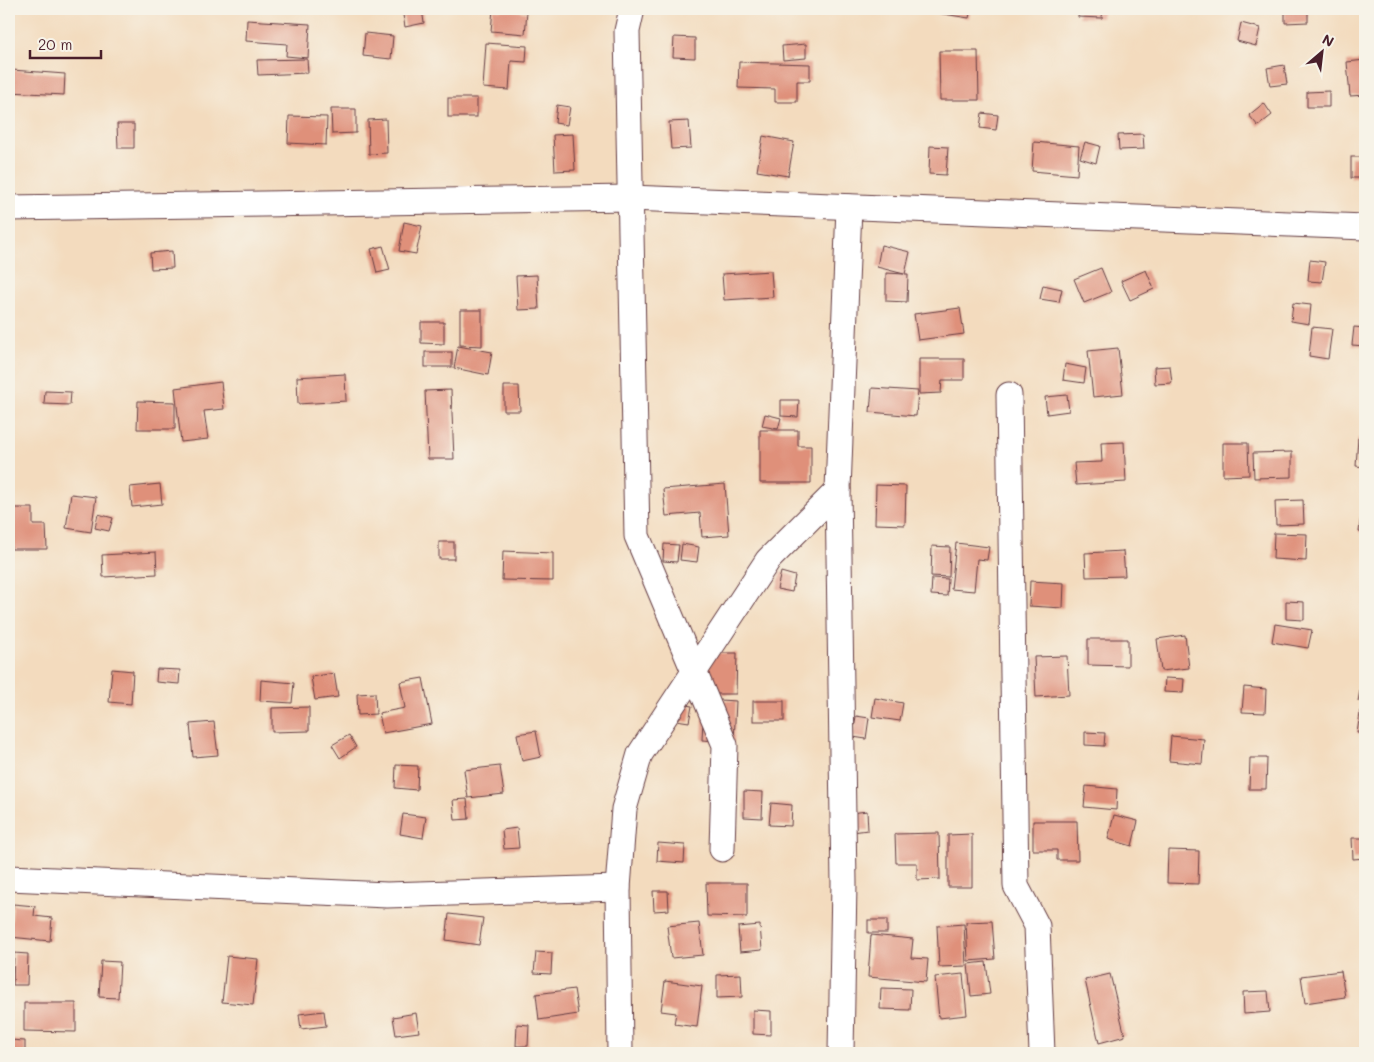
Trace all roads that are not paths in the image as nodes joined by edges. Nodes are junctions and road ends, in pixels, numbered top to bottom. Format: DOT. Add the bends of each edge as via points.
graph roads {
  1 [pos="632,9"];
  2 [pos="630,198"];
  3 [pos="849,207"];
  4 [pos="9,208"];
  5 [pos="1365,227"];
  6 [pos="1009,395"];
  7 [pos="838,490"];
  8 [pos="694,672"];
  9 [pos="722,849"];
  10 [pos="9,878"];
  11 [pos="618,888"];
  12 [pos="620,1053"];
  13 [pos="841,1053"];
  14 [pos="1042,1053"];
  1 -- 2 [label="street" via="627,31"];
  2 -- 3 [label="street"];
  2 -- 4 [label="street"];
  2 -- 8 [label="street" via="637,536"];
  3 -- 5 [label="street"];
  3 -- 7 [label="street"];
  6 -- 14 [label="street" via="1016,886 1037,926"];
  7 -- 8 [label="street" via="768,560"];
  7 -- 13 [label="street" via="844,883"];
  8 -- 9 [label="street" via="725,745"];
  8 -- 11 [label="street" via="640,754 624,808"];
  10 -- 11 [label="street" via="387,895"];
  11 -- 12 [label="street"];
}
